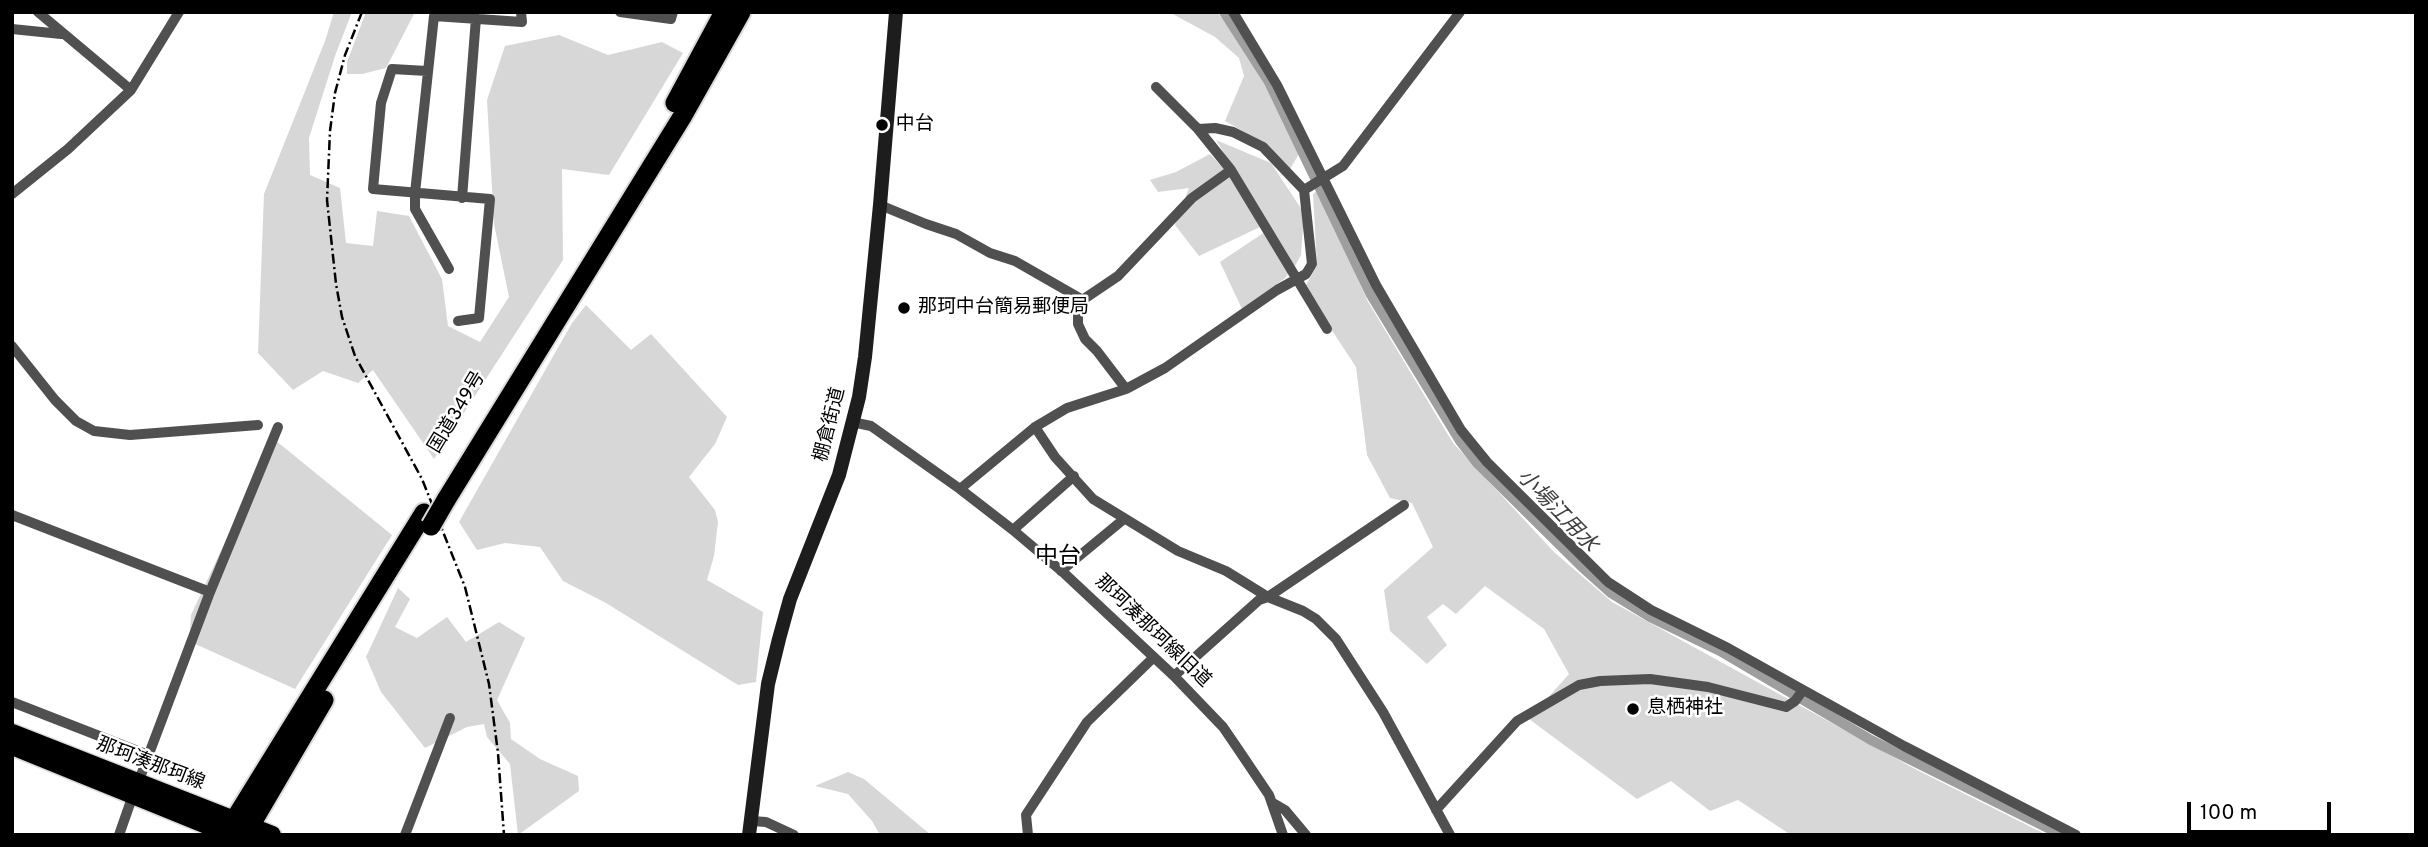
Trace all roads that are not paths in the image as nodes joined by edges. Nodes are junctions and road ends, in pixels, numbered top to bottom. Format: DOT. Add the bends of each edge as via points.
graph roads {
  1 [pos="38,12"];
  2 [pos="179,12"];
  3 [pos="521,12"];
  4 [pos="620,12"];
  5 [pos="673,12"];
  6 [pos="724,12"];
  7 [pos="741,12"];
  8 [pos="896,12"];
  9 [pos="1233,12"];
  10 [pos="1460,12"];
  11 [pos="452,14"];
  12 [pos="476,18"];
  13 [pos="12,29"];
  14 [pos="61,34"];
  15 [pos="427,71"];
  16 [pos="1156,87"];
  17 [pos="131,90"];
  18 [pos="1198,129"];
  19 [pos="1231,170"];
  20 [pos="1315,183"];
  21 [pos="415,193"];
  22 [pos="12,194"];
  23 [pos="462,198"];
  24 [pos="880,205"];
  25 [pos="449,269"];
  26 [pos="1296,279"];
  27 [pos="1083,300"];
  28 [pos="458,321"];
  29 [pos="1327,329"];
  30 [pos="12,346"];
  31 [pos="1126,389"];
  32 [pos="852,422"];
  33 [pos="258,425"];
  34 [pos="1035,427"];
  35 [pos="278,428"];
  36 [pos="1074,476"];
  37 [pos="960,489"];
  38 [pos="442,495"];
  39 [pos="1404,505"];
  40 [pos="12,515"];
  41 [pos="1124,519"];
  42 [pos="1013,530"];
  43 [pos="1061,570"];
  44 [pos="210,592"];
  45 [pos="1268,597"];
  46 [pos="1154,657"];
  47 [pos="1174,676"];
  48 [pos="1799,695"];
  49 [pos="12,702"];
  50 [pos="450,718"];
  51 [pos="12,733"];
  52 [pos="12,746"];
  53 [pos="148,755"];
  54 [pos="135,789"];
  55 [pos="1273,803"];
  56 [pos="1436,810"];
  57 [pos="750,828"];
  58 [pos="235,830"];
  59 [pos="1446,833"];
  60 [pos="119,835"];
  61 [pos="272,835"];
  62 [pos="405,835"];
  63 [pos="794,835"];
  64 [pos="1028,835"];
  65 [pos="1283,835"];
  66 [pos="1306,835"];
  67 [pos="2076,835"];
  1 -- 14 [label="street"];
  2 -- 17 [label="street"];
  3 -- 12 [label="street" via="522,22"];
  4 -- 5 [label="street" via="671,19"];
  6 -- 38 [label="highway, 国道349号" via="680,96"];
  7 -- 38 [label="highway, 国道349号" via="682,117"];
  8 -- 24 [label="street, 棚倉街道"];
  9 -- 20 [label="street" via="1277,85"];
  10 -- 20 [label="street" via="1356,151 1343,166"];
  11 -- 12 [label="street"];
  11 -- 15 [label="street" via="434,16"];
  12 -- 23 [label="street"];
  13 -- 14 [label="street"];
  14 -- 17 [label="street"];
  15 -- 21 [label="street"];
  15 -- 21 [label="street" via="392,69 381,103 373,189"];
  16 -- 18 [label="street"];
  17 -- 22 [label="street"];
  18 -- 19 [label="street"];
  18 -- 20 [label="street" via="1233,132"];
  19 -- 26 [label="street"];
  19 -- 27 [label="street" via="1192,198 1118,276"];
  20 -- 26 [label="street" via="1312,264"];
  20 -- 48 [label="street" via="1461,429 1487,462 1608,582 1728,648"];
  21 -- 23 [label="street"];
  21 -- 25 [label="street" via="415,209"];
  23 -- 28 [label="street" via="490,199 478,318"];
  24 -- 27 [label="street" via="1015,261"];
  24 -- 32 [label="street, 棚倉街道" via="865,357"];
  26 -- 29 [label="street"];
  26 -- 31 [label="street" via="1165,368"];
  27 -- 31 [label="street" via="1078,303 1081,332"];
  30 -- 33 [label="street" via="55,400 94,431 130,435"];
  31 -- 34 [label="street" via="1068,408"];
  32 -- 37 [label="street, 那珂湊那珂線旧道" via="871,426"];
  32 -- 57 [label="street, 棚倉街道" via="839,475 779,639 768,684"];
  34 -- 36 [label="street"];
  34 -- 37 [label="street"];
  35 -- 44 [label="street"];
  36 -- 41 [label="street" via="1093,499"];
  36 -- 42 [label="street"];
  37 -- 42 [label="street, 那珂湊那珂線旧道"];
  38 -- 58 [label="highway, 国道349号"];
  39 -- 45 [label="street"];
  40 -- 44 [label="street"];
  41 -- 43 [label="street"];
  41 -- 45 [label="street"];
  42 -- 43 [label="street, 那珂湊那珂線旧道"];
  43 -- 46 [label="street, 那珂湊那珂線旧道"];
  44 -- 53 [label="street"];
  45 -- 47 [label="street"];
  45 -- 56 [label="street" via="1317,619 1336,639 1383,712"];
  46 -- 47 [label="street, 那珂湊那珂線旧道"];
  46 -- 64 [label="street" via="1087,722 1026,815"];
  47 -- 55 [label="street, 那珂湊那珂線旧道" via="1223,727"];
  48 -- 56 [label="street" via="1786,707 1708,687 1650,679 1579,685 1517,721"];
  48 -- 67 [label="street"];
  49 -- 53 [label="street"];
  50 -- 62 [label="street"];
  51 -- 54 [label="main road, 那珂湊那珂線"];
  52 -- 54 [label="main road, 那珂湊那珂線"];
  53 -- 54 [label="street"];
  54 -- 58 [label="main road, 那珂湊那珂線"];
  54 -- 60 [label="street"];
  55 -- 65 [label="street, 那珂湊那珂線旧道"];
  55 -- 66 [label="street"];
  56 -- 59 [label="street"];
  57 -- 63 [label="street" via="766,822"];
  58 -- 61 [label="main road, 那珂湊那珂線"];
}
